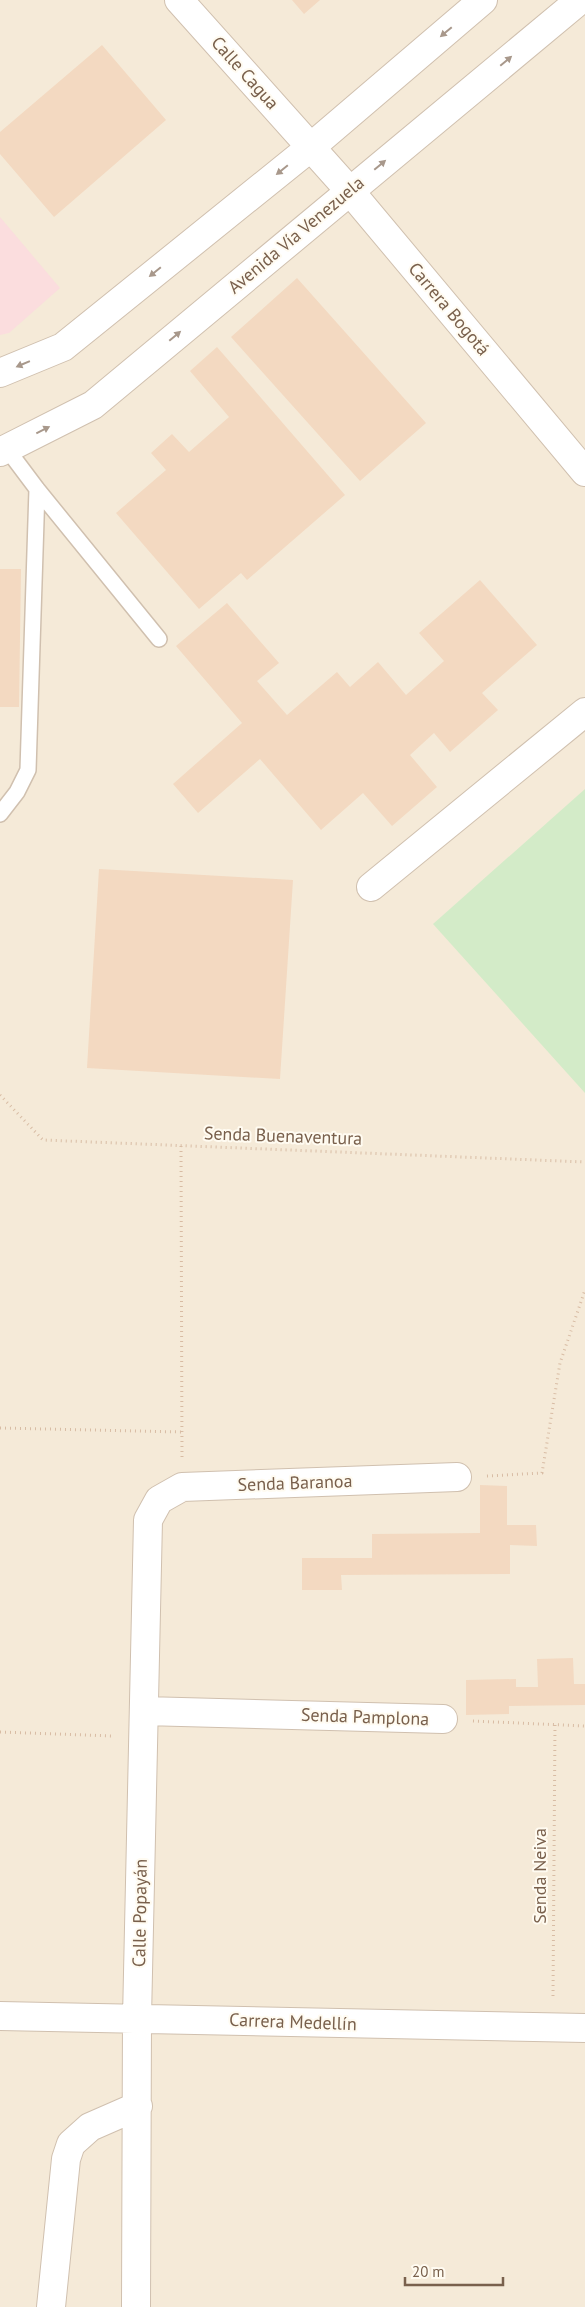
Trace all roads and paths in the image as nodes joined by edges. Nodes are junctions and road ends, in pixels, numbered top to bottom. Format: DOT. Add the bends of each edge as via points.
graph roads {
  1 [pos="179,0"];
  2 [pos="484,0"];
  3 [pos="580,0"];
  4 [pos="311,147"];
  5 [pos="349,190"];
  6 [pos="0,373"];
  7 [pos="3,450"];
  8 [pos="585,472"];
  9 [pos="37,489"];
  10 [pos="159,639"];
  11 [pos="585,712"];
  12 [pos="0,814"];
  13 [pos="371,887"];
  14 [pos="0,1094"];
  15 [pos="181,1146"];
  16 [pos="585,1162"];
  17 [pos="585,1290"];
  18 [pos="0,1428"];
  19 [pos="182,1432"];
  20 [pos="457,1477"];
  21 [pos="182,1487"];
  22 [pos="148,1520"];
  23 [pos="443,1720"];
  24 [pos="144,1724"];
  25 [pos="555,1724"];
  26 [pos="585,1726"];
  27 [pos="0,1732"];
  28 [pos="0,2016"];
  29 [pos="137,2018"];
  30 [pos="553,2028"];
  31 [pos="585,2028"];
  32 [pos="138,2106"];
  33 [pos="51,2307"];
  34 [pos="136,2307"];
  1 -- 4 [label="street, Calle Cagua"];
  2 -- 4 [label="street, one-way"];
  5 -- 3 [label="street, Avenida Vía Venezuela, one-way"];
  4 -- 5 [label="street, Carrera Bogotá"];
  4 -- 6 [label="street, one-way" via="62,347"];
  7 -- 5 [label="street, Avenida Vía Venezuela, one-way" via="93,405"];
  5 -- 8 [label="street, Carrera Bogotá"];
  7 -- 9 [label="lane"];
  9 -- 10 [label="lane"];
  9 -- 12 [label="lane" via="28,770 17,792"];
  11 -- 13 [label="street"];
  14 -- 15 [label="path, Senda Buenaventura" via="43,1140"];
  15 -- 16 [label="path, Senda Buenaventura"];
  15 -- 19 [label="path"];
  17 -- 20 [label="path" via="560,1363 542,1473"];
  18 -- 19 [label="path"];
  19 -- 21 [label="path"];
  20 -- 21 [label="street, Senda Baranoa"];
  21 -- 22 [label="street, Senda Baranoa" via="159,1500"];
  22 -- 24 [label="street, Calle Popayán"];
  23 -- 24 [label="street, Senda Pamplona"];
  23 -- 25 [label="path, Senda Pamplona"];
  24 -- 27 [label="path"];
  24 -- 29 [label="street, Calle Popayán"];
  25 -- 26 [label="path, Senda Pamplona"];
  25 -- 30 [label="path, Senda Neiva"];
  28 -- 29 [label="street, Carrera Medellín"];
  29 -- 30 [label="street, Carrera Medellín"];
  29 -- 32 [label="street, Calle Popayán"];
  30 -- 31 [label="street, Carrera Medellín"];
  32 -- 33 [label="street" via="90,2127 71,2144 66,2159"];
  32 -- 34 [label="street, Calle Popayán"];
}
